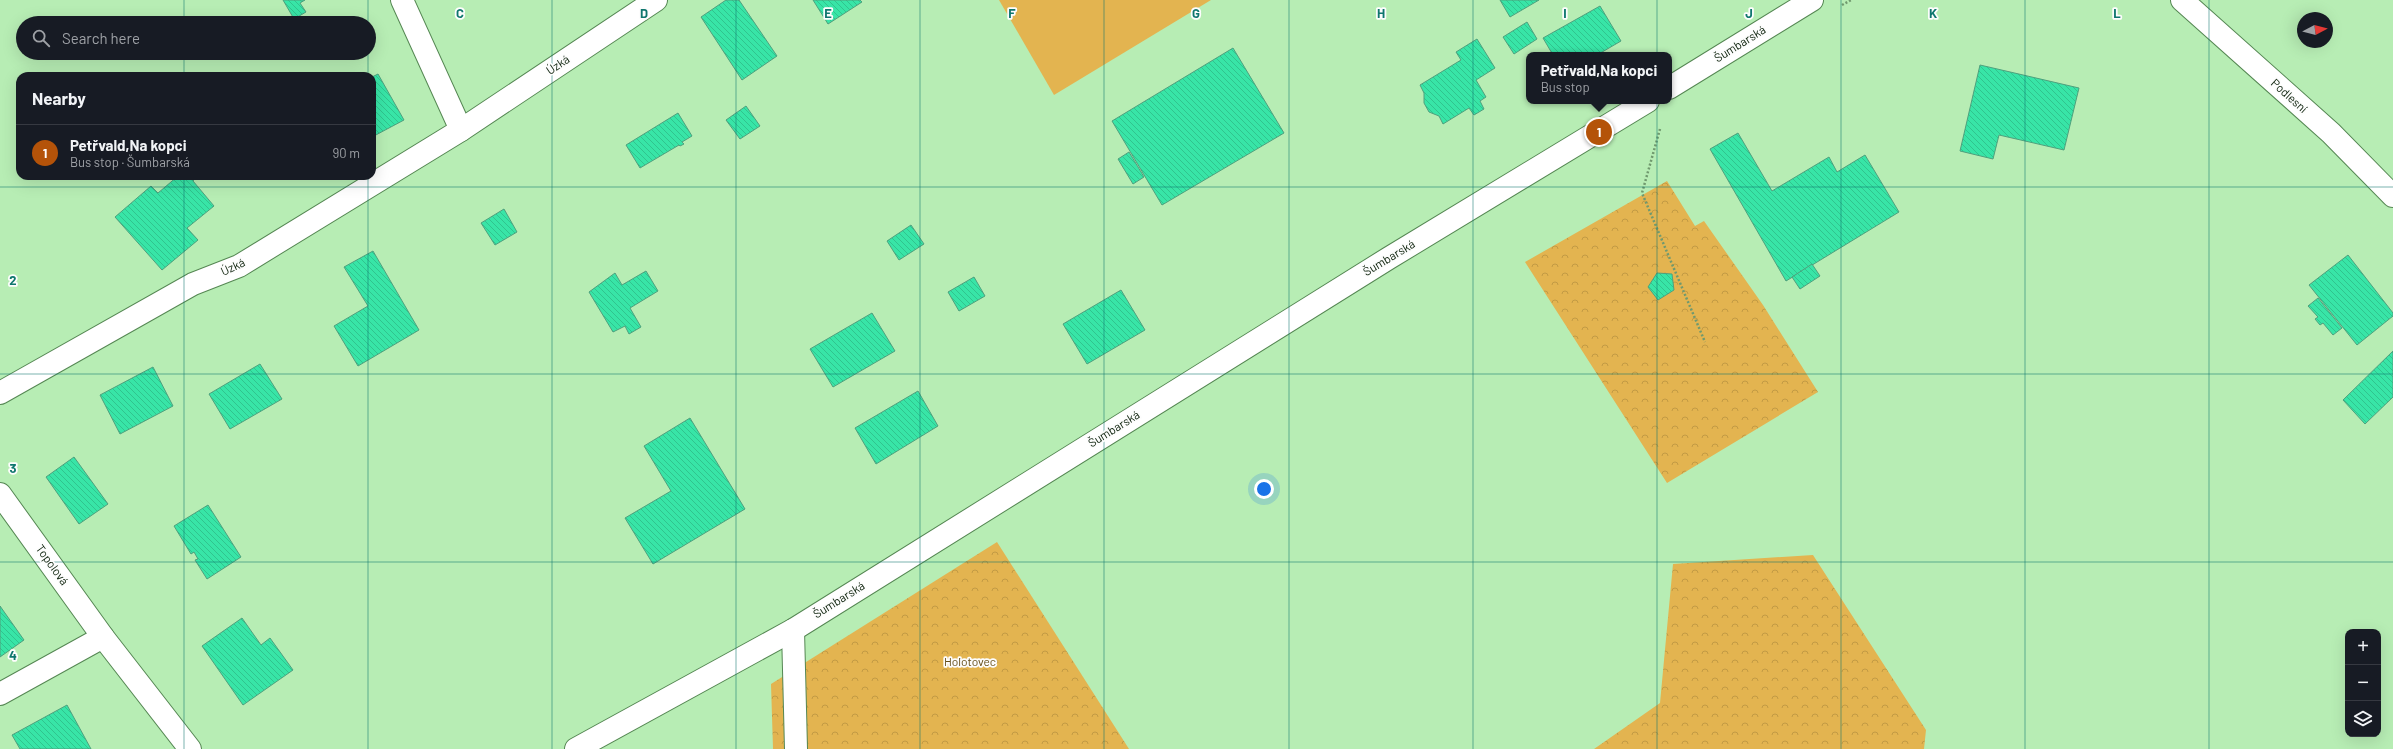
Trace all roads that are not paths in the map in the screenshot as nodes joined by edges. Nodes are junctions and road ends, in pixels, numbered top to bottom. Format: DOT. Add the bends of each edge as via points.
graph roads {
  1 [pos="402,0"];
  2 [pos="656,0"];
  3 [pos="1812,0"];
  4 [pos="2182,0"];
  5 [pos="1672,86"];
  6 [pos="1643,104"];
  7 [pos="461,130"];
  8 [pos="2393,196"];
  9 [pos="0,393"];
  10 [pos="0,494"];
  11 [pos="793,630"];
  12 [pos="103,637"];
  13 [pos="0,694"];
  14 [pos="190,749"];
  15 [pos="576,749"];
  16 [pos="796,749"];
  1 -- 7 [label="street"];
  2 -- 7 [label="street, Úzká"];
  3 -- 5 [label="street, Šumbarská"];
  4 -- 8 [label="street, Podlesní" via="2331,133"];
  6 -- 11 [label="street, Šumbarská" via="1382,262"];
  7 -- 9 [label="street, Úzká" via="239,266 193,284"];
  10 -- 12 [label="street, Topolová"];
  11 -- 15 [label="street, Šumbarská"];
  11 -- 16 [label="street"];
  12 -- 13 [label="street"];
  12 -- 14 [label="street, Topolová"];
}
